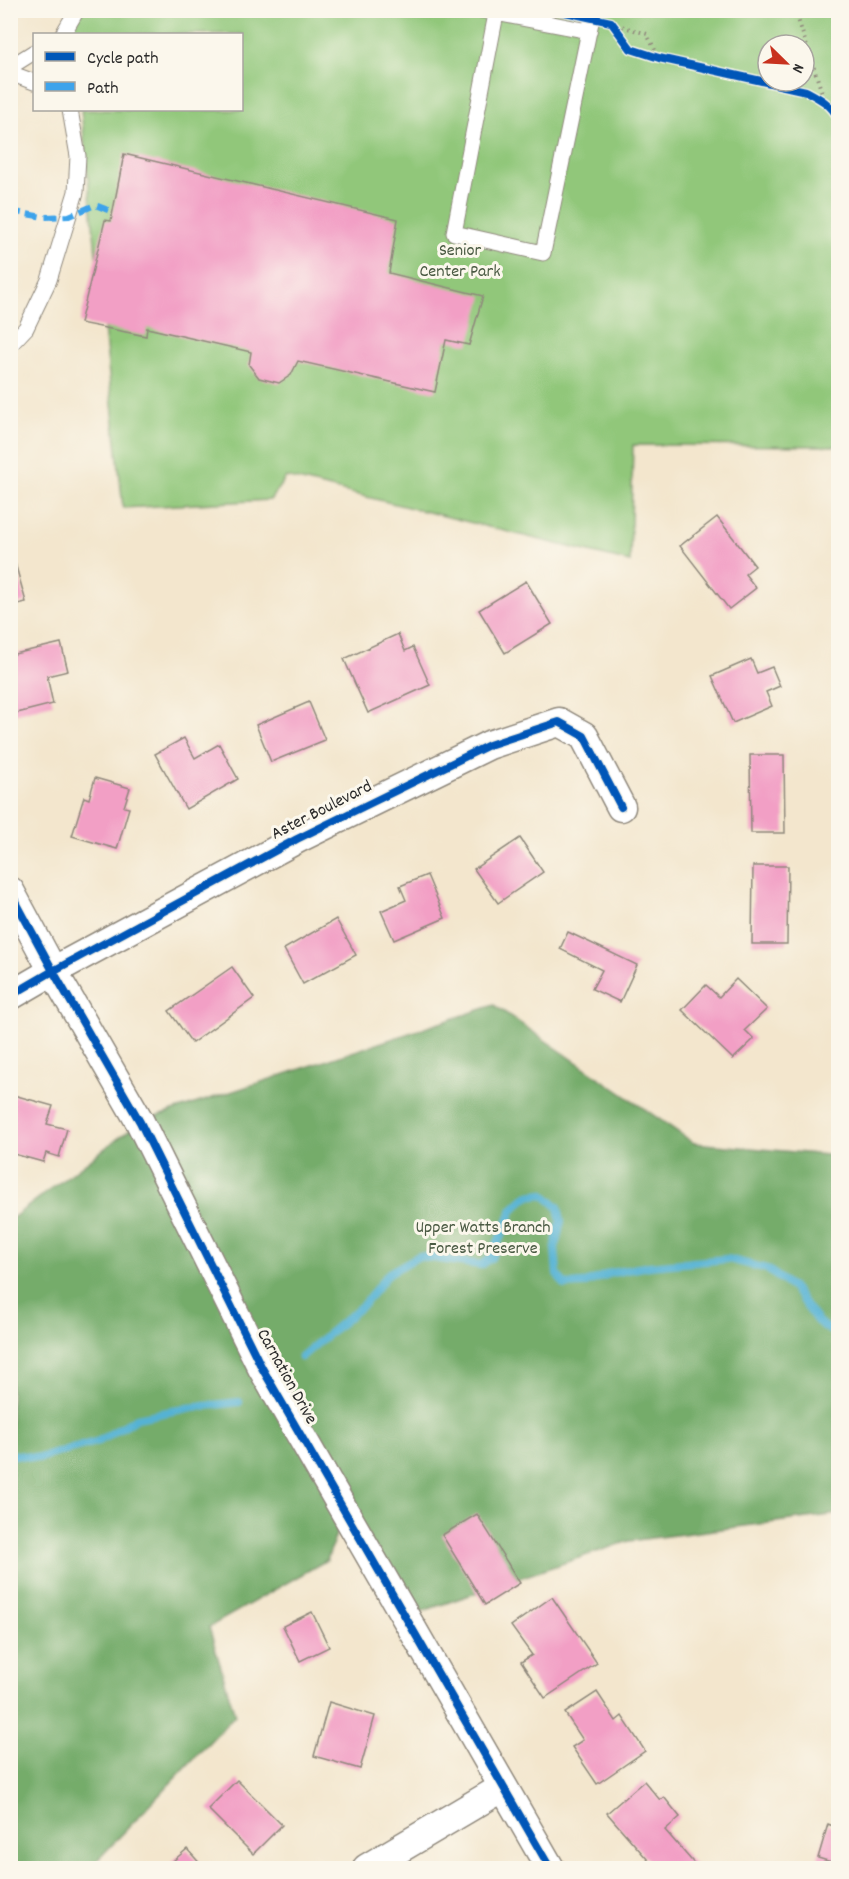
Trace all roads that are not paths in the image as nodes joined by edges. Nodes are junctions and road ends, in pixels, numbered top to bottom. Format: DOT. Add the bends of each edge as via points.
graph roads {
  1 [pos="77,10"];
  2 [pos="480,10"];
  3 [pos="497,12"];
  4 [pos="592,20"];
  5 [pos="64,33"];
  6 [pos="33,53"];
  7 [pos="10,67"];
  8 [pos="10,73"];
  9 [pos="33,82"];
  10 [pos="69,111"];
  11 [pos="10,345"];
  12 [pos="621,807"];
  13 [pos="10,891"];
  14 [pos="53,971"];
  15 [pos="10,996"];
  16 [pos="502,1788"];
  17 [pos="367,1869"];
  18 [pos="550,1869"];
  1 -- 5 [label="lane"];
  2 -- 3 [label="lane"];
  3 -- 4 [label="lane"];
  3 -- 4 [label="lane" via="453,233 543,253"];
  6 -- 7 [label="lane"];
  8 -- 9 [label="lane"];
  10 -- 11 [label="lane" via="78,156 76,192 49,280 26,328"];
  12 -- 14 [label="street, Aster Boulevard" via="584,736 559,722 489,745 297,839"];
  13 -- 14 [label="street, Carnation Drive"];
  14 -- 15 [label="street, Aster Boulevard"];
  14 -- 16 [label="street, Carnation Drive" via="140,1122 262,1368"];
  16 -- 17 [label="street"];
  16 -- 18 [label="street, Carnation Drive"];
}
